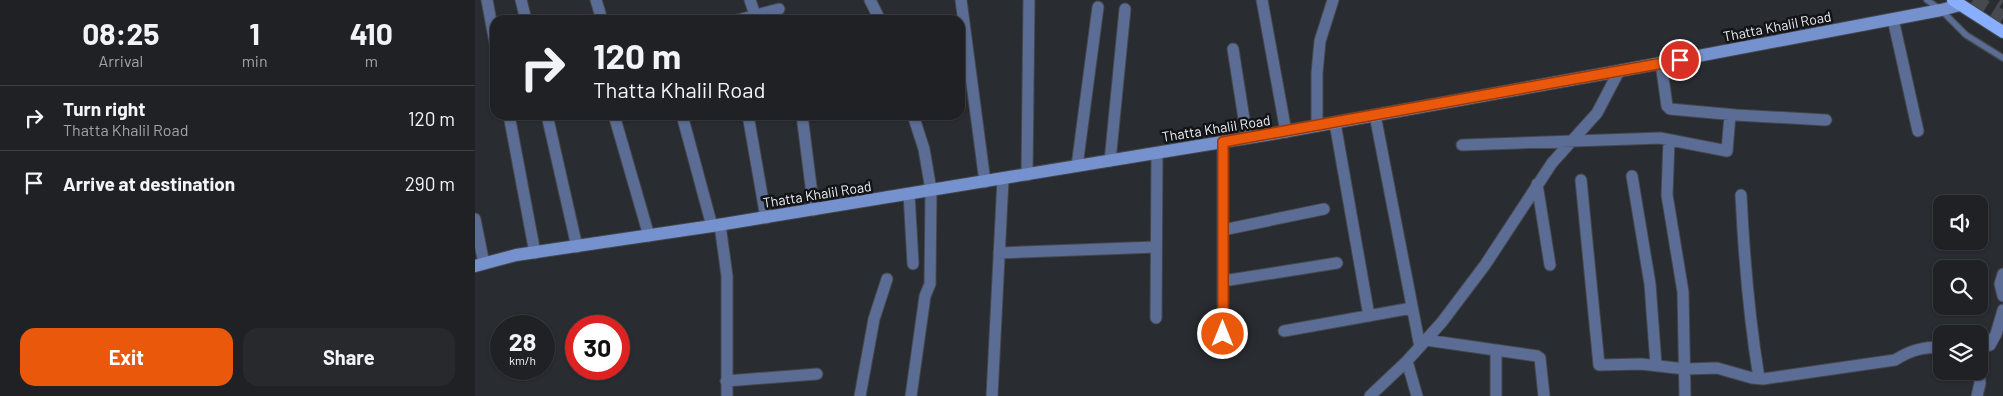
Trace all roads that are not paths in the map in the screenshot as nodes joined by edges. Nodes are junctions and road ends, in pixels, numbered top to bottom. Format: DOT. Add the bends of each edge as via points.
graph roads {
  1 [pos="487,0"];
  2 [pos="521,0"];
  3 [pos="596,0"];
  4 [pos="750,0"];
  5 [pos="871,0"];
  6 [pos="961,0"];
  7 [pos="1029,0"];
  8 [pos="1261,0"];
  9 [pos="1333,0"];
  10 [pos="1927,0"];
  11 [pos="1956,2"];
  12 [pos="1098,7"];
  13 [pos="779,9"];
  14 [pos="1125,9"];
  15 [pos="1941,10"];
  16 [pos="525,15"];
  17 [pos="600,15"];
  18 [pos="755,15"];
  19 [pos="878,15"];
  20 [pos="963,15"];
  21 [pos="490,16"];
  22 [pos="1893,19"];
  23 [pos="965,30"];
  24 [pos="2003,32"];
  25 [pos="1233,49"];
  26 [pos="2003,58"];
  27 [pos="1661,63"];
  28 [pos="1619,71"];
  29 [pos="1375,115"];
  30 [pos="1730,115"];
  31 [pos="510,120"];
  32 [pos="548,120"];
  33 [pos="615,120"];
  34 [pos="684,120"];
  35 [pos="749,120"];
  36 [pos="803,120"];
  37 [pos="915,120"];
  38 [pos="1826,120"];
  39 [pos="1335,123"];
  40 [pos="1317,126"];
  41 [pos="1918,131"];
  42 [pos="1286,132"];
  43 [pos="1247,138"];
  44 [pos="1669,140"];
  45 [pos="1571,141"];
  46 [pos="1223,142"];
  47 [pos="1462,145"];
  48 [pos="1157,153"];
  49 [pos="1110,161"];
  50 [pos="1077,166"];
  51 [pos="1027,174"];
  52 [pos="1632,176"];
  53 [pos="1003,179"];
  54 [pos="1581,180"];
  55 [pos="985,182"];
  56 [pos="1537,184"];
  57 [pos="931,190"];
  58 [pos="909,194"];
  59 [pos="1741,195"];
  60 [pos="1325,209"];
  61 [pos="814,210"];
  62 [pos="766,218"];
  63 [pos="475,219"];
  64 [pos="716,226"];
  65 [pos="1223,230"];
  66 [pos="649,236"];
  67 [pos="577,246"];
  68 [pos="1156,247"];
  69 [pos="535,253"];
  70 [pos="999,253"];
  71 [pos="1337,262"];
  72 [pos="913,264"];
  73 [pos="480,265"];
  74 [pos="1550,265"];
  75 [pos="2003,274"];
  76 [pos="887,279"];
  77 [pos="1223,281"];
  78 [pos="2003,296"];
  79 [pos="1412,308"];
  80 [pos="2003,310"];
  81 [pos="1369,316"];
  82 [pos="1156,318"];
  83 [pos="1284,331"];
  84 [pos="1423,343"];
  85 [pos="1988,346"];
  86 [pos="1933,347"];
  87 [pos="1496,351"];
  88 [pos="1223,352"];
  89 [pos="1407,361"];
  90 [pos="1656,365"];
  91 [pos="1685,368"];
  92 [pos="817,374"];
  93 [pos="1759,378"];
  94 [pos="1980,380"];
  95 [pos="726,382"];
  96 [pos="727,396"];
  97 [pos="860,396"];
  98 [pos="911,396"];
  99 [pos="992,396"];
  100 [pos="1369,396"];
  101 [pos="1417,396"];
  102 [pos="1496,396"];
  103 [pos="1545,396"];
  104 [pos="1685,396"];
  105 [pos="1977,396"];
  1 -- 21 [label="street"];
  2 -- 16 [label="street"];
  3 -- 17 [label="street"];
  4 -- 18 [label="street"];
  5 -- 19 [label="street"];
  6 -- 20 [label="street"];
  7 -- 51 [label="street"];
  8 -- 42 [label="street"];
  9 -- 40 [label="street" via="1319,41"];
  10 -- 15 [label="lane"];
  11 -- 15 [label="street, Thatta Khalil Road"];
  11 -- 24 [label="main road"];
  12 -- 50 [label="street"];
  13 -- 18 [label="street"];
  14 -- 49 [label="street"];
  15 -- 22 [label="street, Thatta Khalil Road"];
  15 -- 26 [label="lane" via="1967,35"];
  22 -- 27 [label="street, Thatta Khalil Road"];
  22 -- 41 [label="street"];
  23 -- 55 [label="street"];
  25 -- 43 [label="street"];
  27 -- 28 [label="street, Thatta Khalil Road"];
  27 -- 30 [label="street" via="1670,109"];
  28 -- 29 [label="street, Thatta Khalil Road"];
  28 -- 45 [label="street" via="1597,113"];
  29 -- 39 [label="street, Thatta Khalil Road"];
  29 -- 79 [label="street"];
  30 -- 38 [label="street"];
  30 -- 44 [label="street" via="1727,151"];
  31 -- 69 [label="street"];
  32 -- 67 [label="street"];
  33 -- 66 [label="street"];
  34 -- 64 [label="street"];
  35 -- 62 [label="street"];
  36 -- 61 [label="street"];
  37 -- 57 [label="street" via="924,149"];
  39 -- 40 [label="street, Thatta Khalil Road"];
  39 -- 81 [label="street"];
  40 -- 42 [label="street, Thatta Khalil Road"];
  42 -- 43 [label="street, Thatta Khalil Road"];
  43 -- 46 [label="street, Thatta Khalil Road"];
  44 -- 45 [label="street"];
  44 -- 91 [label="street" via="1667,194 1683,292"];
  45 -- 47 [label="street"];
  45 -- 56 [label="street"];
  46 -- 48 [label="street, Thatta Khalil Road"];
  46 -- 65 [label="street"];
  48 -- 49 [label="street, Thatta Khalil Road"];
  48 -- 68 [label="street"];
  49 -- 50 [label="street, Thatta Khalil Road"];
  50 -- 51 [label="street, Thatta Khalil Road"];
  51 -- 53 [label="street, Thatta Khalil Road"];
  52 -- 90 [label="street" via="1650,284"];
  53 -- 55 [label="street, Thatta Khalil Road"];
  53 -- 70 [label="street"];
  54 -- 90 [label="street" via="1599,365"];
  55 -- 57 [label="street, Thatta Khalil Road"];
  56 -- 74 [label="street"];
  56 -- 84 [label="street" via="1485,265"];
  57 -- 58 [label="street, Thatta Khalil Road"];
  57 -- 98 [label="street" via="930,284 925,296"];
  58 -- 61 [label="street, Thatta Khalil Road"];
  58 -- 72 [label="street"];
  59 -- 93 [label="street" via="1744,264"];
  60 -- 65 [label="street"];
  61 -- 62 [label="street, Thatta Khalil Road"];
  62 -- 64 [label="street, Thatta Khalil Road"];
  63 -- 73 [label="street"];
  64 -- 66 [label="street, Thatta Khalil Road"];
  64 -- 95 [label="street" via="727,276"];
  65 -- 77 [label="street"];
  66 -- 67 [label="street, Thatta Khalil Road"];
  67 -- 69 [label="street, Thatta Khalil Road"];
  68 -- 70 [label="street"];
  68 -- 82 [label="street"];
  69 -- 73 [label="street, Thatta Khalil Road"];
  70 -- 99 [label="street"];
  71 -- 77 [label="street"];
  75 -- 78 [label="street" via="2000,284"];
  76 -- 97 [label="street" via="873,320"];
  77 -- 88 [label="street"];
  79 -- 81 [label="street"];
  79 -- 84 [label="street"];
  80 -- 85 [label="street" via="1996,334"];
  81 -- 83 [label="street"];
  84 -- 87 [label="street"];
  84 -- 89 [label="street"];
  86 -- 93 [label="street" via="1911,350 1895,360"];
  87 -- 102 [label="street"];
  87 -- 103 [label="street" via="1537,356"];
  89 -- 100 [label="street"];
  89 -- 101 [label="street"];
  90 -- 91 [label="street"];
  91 -- 93 [label="street" via="1717,368"];
  91 -- 104 [label="street"];
  92 -- 95 [label="street"];
  94 -- 105 [label="street"];
  95 -- 96 [label="street"];
}
